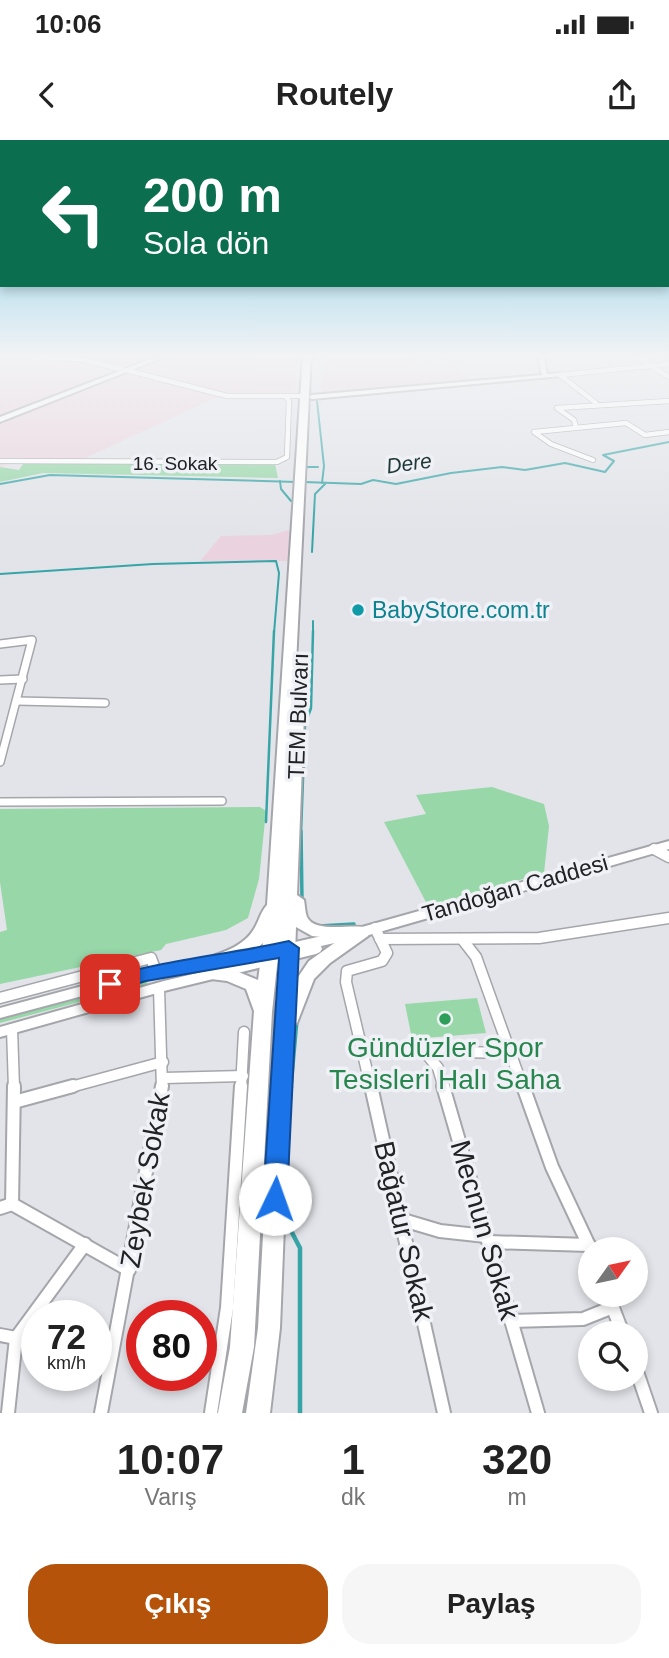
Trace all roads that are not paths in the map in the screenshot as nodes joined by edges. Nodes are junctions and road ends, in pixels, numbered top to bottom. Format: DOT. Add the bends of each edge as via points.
graph roads {
  1 [pos="289,413"];
  2 [pos="307,413"];
  3 [pos="309,413"];
  4 [pos="565,413"];
  5 [pos="576,427"];
  6 [pos="669,432"];
  7 [pos="593,460"];
  8 [pos="0,461"];
  9 [pos="304,474"];
  10 [pos="0,644"];
  11 [pos="23,679"];
  12 [pos="0,680"];
  13 [pos="17,701"];
  14 [pos="104,702"];
  15 [pos="0,762"];
  16 [pos="222,801"];
  17 [pos="0,802"];
  18 [pos="669,845"];
  19 [pos="654,849"];
  20 [pos="669,857"];
  21 [pos="292,876"];
  22 [pos="277,892"];
  23 [pos="669,918"];
  24 [pos="372,933"];
  25 [pos="462,939"];
  26 [pos="280,955"];
  27 [pos="215,968"];
  28 [pos="156,972"];
  29 [pos="162,987"];
  30 [pos="0,998"];
  31 [pos="263,1012"];
  32 [pos="0,1013"];
  33 [pos="6,1030"];
  34 [pos="244,1032"];
  35 [pos="361,1050"];
  36 [pos="425,1052"];
  37 [pos="512,1053"];
  38 [pos="163,1062"];
  39 [pos="281,1063"];
  40 [pos="243,1076"];
  41 [pos="164,1078"];
  42 [pos="14,1102"];
  43 [pos="6,1206"];
  44 [pos="403,1220"];
  45 [pos="585,1237"];
  46 [pos="488,1239"];
  47 [pos="85,1244"];
  48 [pos="578,1246"];
  49 [pos="129,1270"];
  50 [pos="601,1307"];
  51 [pos="511,1321"];
  52 [pos="0,1335"];
  53 [pos="16,1338"];
  54 [pos="643,1391"];
  55 [pos="8,1413"];
  56 [pos="101,1413"];
  57 [pos="211,1413"];
  58 [pos="230,1413"];
  59 [pos="258,1413"];
  60 [pos="444,1413"];
  61 [pos="538,1413"];
  62 [pos="650,1413"];
  1 -- 8 [label="street, 16. Sokak" via="287,457 277,462"];
  2 -- 9 [label="highway"];
  3 -- 9 [label="highway"];
  4 -- 5 [label="street" via="575,420"];
  5 -- 6 [label="street" via="626,424 645,435"];
  5 -- 7 [label="street" via="534,432 551,444"];
  9 -- 21 [label="highway, TEM Bulvarı"];
  9 -- 22 [label="highway, TEM Bulvarı"];
  10 -- 11 [label="street" via="32,640"];
  11 -- 12 [label="street"];
  11 -- 13 [label="street"];
  13 -- 14 [label="street"];
  13 -- 15 [label="street"];
  16 -- 17 [label="street"];
  18 -- 19 [label="main road, Tandoğan Caddesi"];
  19 -- 20 [label="street"];
  19 -- 24 [label="main road, Tandoğan Caddesi"];
  21 -- 24 [label="highway" via="305,927"];
  21 -- 26 [label="highway, TEM Bulvarı"];
  22 -- 26 [label="highway, TEM Bulvarı"];
  22 -- 27 [label="highway" via="266,925 250,948"];
  23 -- 25 [label="street" via="538,938"];
  24 -- 25 [label="street"];
  24 -- 26 [label="main road, Tandoğan Caddesi"];
  24 -- 35 [label="street, Bağatur Sokak" via="387,953 382,961 347,971"];
  24 -- 39 [label="highway" via="316,962 299,984"];
  25 -- 37 [label="street" via="476,957"];
  26 -- 27 [label="main road, Tandoğan Caddesi"];
  26 -- 31 [label="highway"];
  26 -- 39 [label="highway"];
  27 -- 28 [label="main road"];
  27 -- 29 [label="main road"];
  27 -- 31 [label="highway" via="253,985"];
  28 -- 29 [label="main road"];
  28 -- 30 [label="street" via="151,958"];
  28 -- 32 [label="main road"];
  29 -- 33 [label="main road"];
  29 -- 38 [label="street, Zeybek Sokak"];
  31 -- 58 [label="highway" via="242,1347"];
  33 -- 42 [label="street"];
  34 -- 40 [label="street"];
  35 -- 36 [label="street"];
  35 -- 44 [label="street, Bağatur Sokak"];
  36 -- 37 [label="street"];
  36 -- 46 [label="street, Mecnun Sokak" via="438,1068"];
  37 -- 45 [label="street" via="552,1167"];
  38 -- 41 [label="street, Zeybek Sokak"];
  38 -- 42 [label="street"];
  39 -- 59 [label="highway" via="269,1328"];
  40 -- 41 [label="street"];
  40 -- 57 [label="street" via="227,1308"];
  41 -- 49 [label="street, Zeybek Sokak"];
  42 -- 43 [label="street"];
  43 -- 47 [label="street"];
  44 -- 46 [label="street"];
  44 -- 60 [label="street, Bağatur Sokak"];
  46 -- 48 [label="street"];
  46 -- 51 [label="street, Mecnun Sokak"];
  47 -- 49 [label="street"];
  47 -- 53 [label="street"];
  49 -- 56 [label="street, Zeybek Sokak"];
  50 -- 51 [label="street" via="583,1318"];
  51 -- 61 [label="street, Mecnun Sokak"];
  52 -- 53 [label="street"];
  53 -- 55 [label="street"];
  54 -- 62 [label="street"];
}
